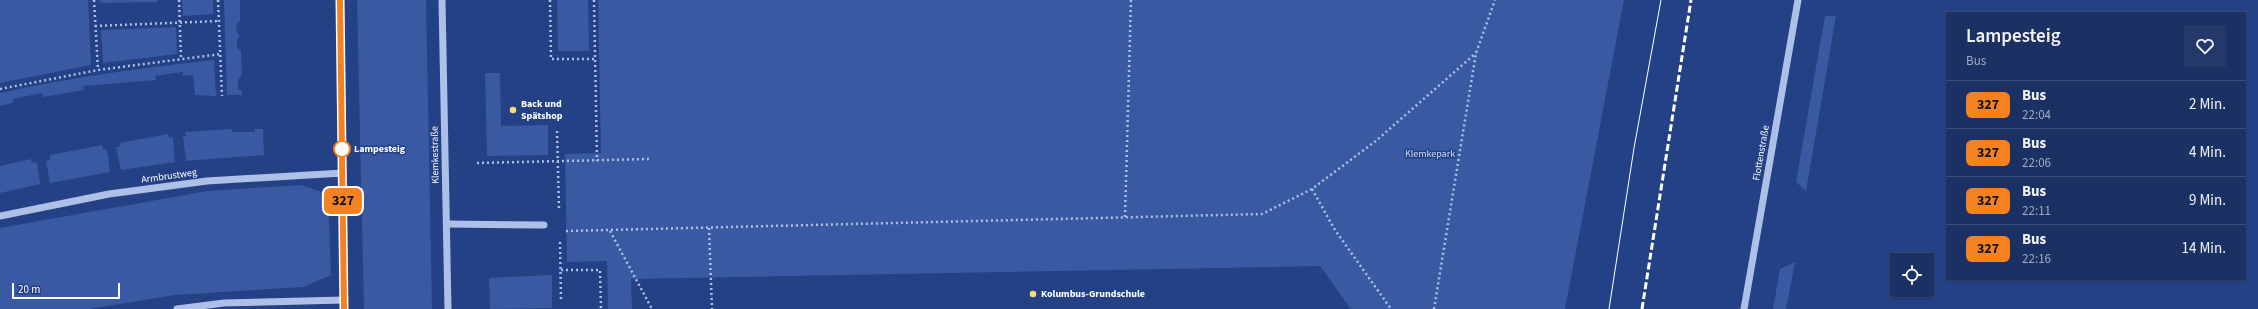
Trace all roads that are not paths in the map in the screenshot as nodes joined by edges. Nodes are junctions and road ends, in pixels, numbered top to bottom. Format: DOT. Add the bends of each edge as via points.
graph roads {
  1 [pos="340,0"];
  2 [pos="442,0"];
  3 [pos="1798,0"];
  4 [pos="343,173"];
  5 [pos="0,216"];
  6 [pos="447,224"];
  7 [pos="544,225"];
  8 [pos="344,300"];
  9 [pos="177,309"];
  10 [pos="344,309"];
  11 [pos="448,309"];
  12 [pos="1744,309"];
  1 -- 4 [label="street"];
  2 -- 6 [label="street, Klemkestraße"];
  3 -- 12 [label="street, Flottenstraße"];
  4 -- 5 [label="street, Armbrustweg" via="207,181 109,194"];
  4 -- 8 [label="street"];
  6 -- 7 [label="street"];
  6 -- 11 [label="street, Klemkestraße"];
  8 -- 9 [label="street" via="224,303"];
  8 -- 10 [label="street"];
}
